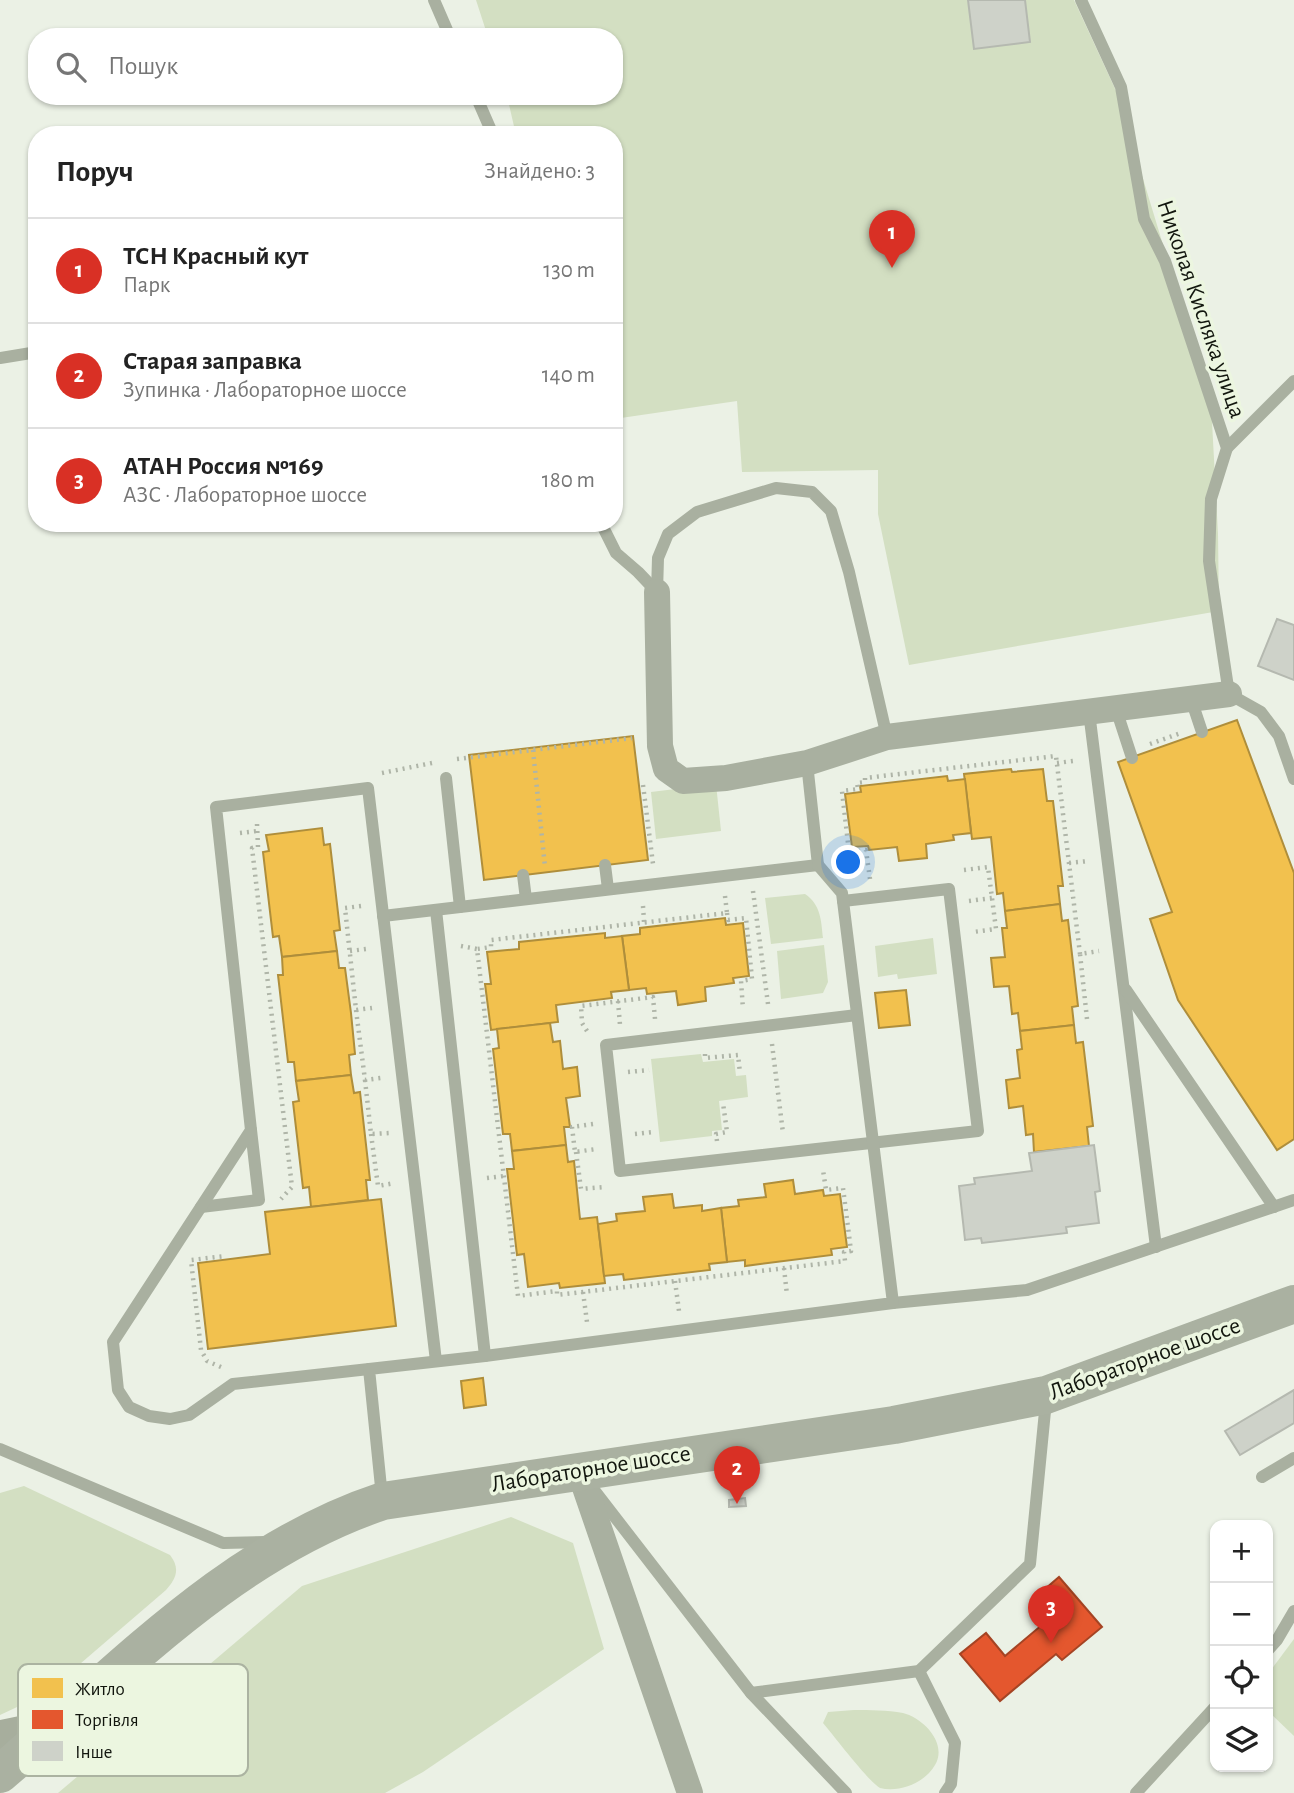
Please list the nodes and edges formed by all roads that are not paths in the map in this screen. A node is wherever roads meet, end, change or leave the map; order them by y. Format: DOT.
graph roads {
  1 [pos="434,0"];
  2 [pos="1081,0"];
  3 [pos="446,28"];
  4 [pos="480,105"];
  5 [pos="489,126"];
  6 [pos="28,353"];
  7 [pos="0,358"];
  8 [pos="1294,381"];
  9 [pos="1227,448"];
  10 [pos="606,532"];
  11 [pos="657,592"];
  12 [pos="1229,694"];
  13 [pos="1191,699"];
  14 [pos="1116,709"];
  15 [pos="1089,712"];
  16 [pos="1202,732"];
  17 [pos="887,737"];
  18 [pos="1132,758"];
  19 [pos="807,763"];
  20 [pos="446,778"];
  21 [pos="1294,779"];
  22 [pos="818,865"];
  23 [pos="606,867"];
  24 [pos="523,875"];
  25 [pos="608,889"];
  26 [pos="526,899"];
  27 [pos="843,901"];
  28 [pos="460,906"];
  29 [pos="436,909"];
  30 [pos="383,916"];
  31 [pos="1124,988"];
  32 [pos="857,1015"];
  33 [pos="251,1130"];
  34 [pos="873,1143"];
  35 [pos="1294,1200"];
  36 [pos="201,1207"];
  37 [pos="1274,1207"];
  38 [pos="1156,1247"];
  39 [pos="893,1303"];
  40 [pos="1294,1304"];
  41 [pos="485,1356"];
  42 [pos="436,1361"];
  43 [pos="369,1369"];
  44 [pos="1046,1395"];
  45 [pos="0,1449"];
  46 [pos="1294,1458"];
  47 [pos="579,1470"];
  48 [pos="1262,1477"];
  49 [pos="383,1501"];
  50 [pos="289,1542"];
  51 [pos="1294,1611"];
  52 [pos="1272,1646"];
  53 [pos="126,1664"];
  54 [pos="919,1671"];
  55 [pos="751,1693"];
  56 [pos="1213,1709"];
  57 [pos="18,1735"];
  58 [pos="0,1739"];
  59 [pos="18,1759"];
  60 [pos="0,1774"];
  61 [pos="690,1793"];
  62 [pos="846,1793"];
  63 [pos="945,1793"];
  64 [pos="1136,1793"];
  1 -- 3 [label="lane"];
  2 -- 9 [label="lane, Николая Кисляка улица"];
  4 -- 5 [label="lane"];
  6 -- 7 [label="lane"];
  8 -- 9 [label="lane"];
  9 -- 12 [label="lane, Николая Кисляка улица"];
  10 -- 11 [label="lane"];
  11 -- 17 [label="lane"];
  11 -- 19 [label="street"];
  12 -- 13 [label="street"];
  12 -- 21 [label="lane"];
  13 -- 14 [label="street"];
  13 -- 16 [label="lane"];
  14 -- 15 [label="street"];
  14 -- 18 [label="lane"];
  15 -- 17 [label="street"];
  15 -- 31 [label="lane"];
  17 -- 19 [label="street"];
  19 -- 22 [label="lane"];
  20 -- 28 [label="lane"];
  22 -- 25 [label="lane"];
  22 -- 27 [label="lane"];
  23 -- 25 [label="lane"];
  24 -- 26 [label="lane"];
  25 -- 26 [label="lane"];
  26 -- 28 [label="lane"];
  27 -- 32 [label="lane"];
  27 -- 34 [label="lane"];
  28 -- 29 [label="lane"];
  29 -- 30 [label="lane"];
  29 -- 41 [label="lane"];
  30 -- 33 [label="lane"];
  30 -- 42 [label="lane"];
  31 -- 37 [label="lane"];
  31 -- 38 [label="lane"];
  32 -- 34 [label="lane"];
  32 -- 34 [label="lane"];
  33 -- 36 [label="lane"];
  33 -- 36 [label="lane"];
  34 -- 39 [label="lane"];
  35 -- 37 [label="lane"];
  36 -- 43 [label="lane"];
  37 -- 38 [label="lane"];
  38 -- 39 [label="lane"];
  39 -- 41 [label="lane"];
  40 -- 44 [label="main road, Лабораторное шоссе"];
  41 -- 42 [label="lane"];
  42 -- 43 [label="lane"];
  43 -- 49 [label="lane"];
  44 -- 47 [label="main road, Лабораторное шоссе"];
  44 -- 54 [label="lane"];
  45 -- 50 [label="lane"];
  46 -- 48 [label="lane"];
  47 -- 49 [label="main road, Лабораторное шоссе"];
  47 -- 55 [label="lane"];
  47 -- 61 [label="street"];
  49 -- 50 [label="main road, Лабораторное шоссе"];
  50 -- 53 [label="main road, Лабораторное шоссе"];
  51 -- 52 [label="lane"];
  54 -- 55 [label="lane"];
  54 -- 63 [label="lane"];
  55 -- 62 [label="lane"];
  56 -- 64 [label="lane"];
  57 -- 58 [label="main road"];
  59 -- 60 [label="main road, Лабораторное шоссе"];
}
